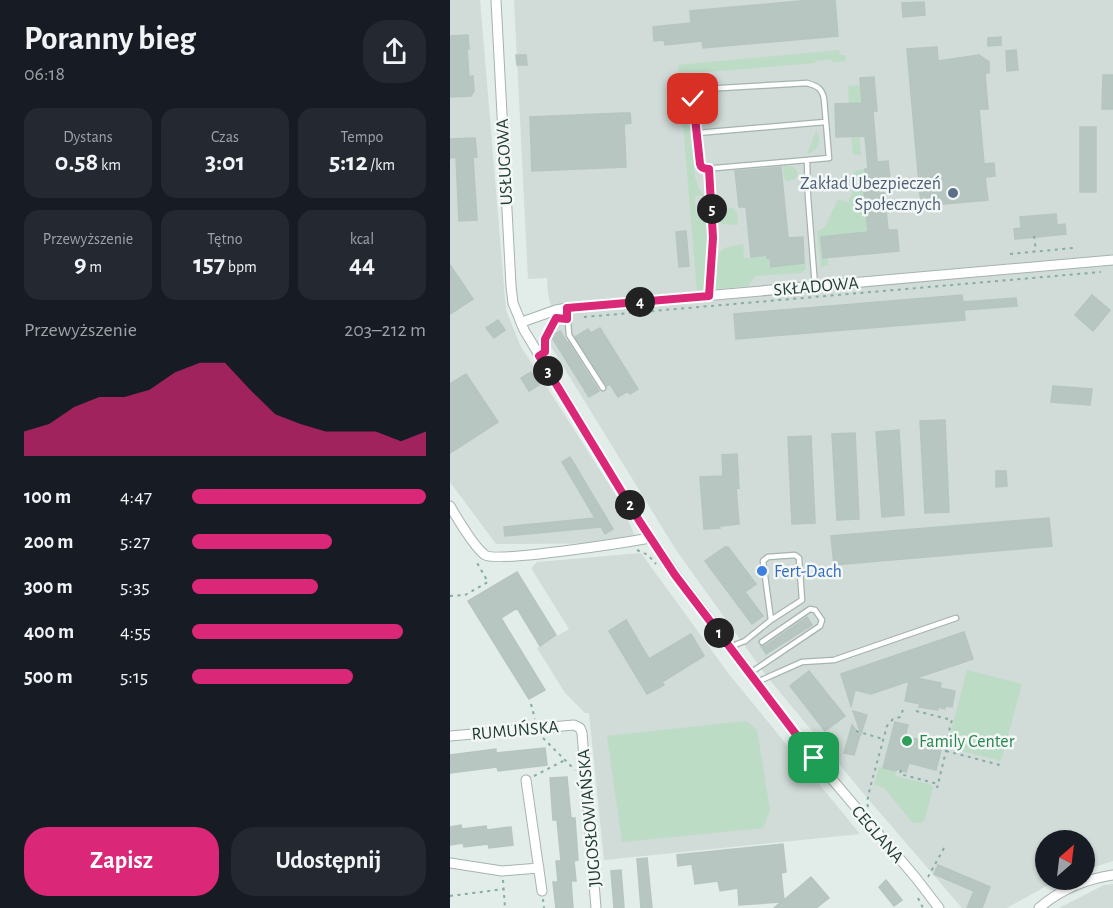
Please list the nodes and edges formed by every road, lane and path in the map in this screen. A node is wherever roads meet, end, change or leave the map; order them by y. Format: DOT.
graph roads {
  1 [pos="496,0"];
  2 [pos="825,122"];
  3 [pos="697,133"];
  4 [pos="807,160"];
  5 [pos="709,169"];
  6 [pos="1034,236"];
  7 [pos="1073,248"];
  8 [pos="1036,252"];
  9 [pos="1010,254"];
  10 [pos="1113,260"];
  11 [pos="1105,271"];
  12 [pos="815,286"];
  13 [pos="709,296"];
  14 [pos="567,314"];
  15 [pos="522,322"];
  16 [pos="539,356"];
  17 [pos="603,388"];
  18 [pos="450,506"];
  19 [pos="650,538"];
  20 [pos="477,563"];
  21 [pos="450,596"];
  22 [pos="956,618"];
  23 [pos="771,620"];
  24 [pos="762,642"];
  25 [pos="731,648"];
  26 [pos="750,673"];
  27 [pos="757,682"];
  28 [pos="531,704"];
  29 [pos="903,710"];
  30 [pos="916,711"];
  31 [pos="537,728"];
  32 [pos="580,728"];
  33 [pos="856,731"];
  34 [pos="450,736"];
  35 [pos="884,738"];
  36 [pos="946,751"];
  37 [pos="566,760"];
  38 [pos="1000,765"];
  39 [pos="901,770"];
  40 [pos="580,776"];
  41 [pos="526,780"];
  42 [pos="870,812"];
  43 [pos="944,848"];
  44 [pos="450,863"];
  45 [pos="539,868"];
  46 [pos="502,871"];
  47 [pos="922,873"];
  48 [pos="1113,874"];
  49 [pos="504,889"];
  50 [pos="542,891"];
  51 [pos="450,896"];
  52 [pos="935,906"];
  53 [pos="505,908"];
  54 [pos="596,908"];
  55 [pos="1039,908"];
  1 -- 15 [label="street, USŁUGOWA"];
  2 -- 3 [label="lane"];
  2 -- 3 [label="lane"];
  2 -- 4 [label="lane"];
  3 -- 5 [label="lane"];
  4 -- 5 [label="lane"];
  4 -- 12 [label="lane"];
  5 -- 13 [label="lane"];
  6 -- 8 [label="path"];
  7 -- 8 [label="path"];
  8 -- 9 [label="path"];
  10 -- 12 [label="street, SKŁADOWA"];
  11 -- 14 [label="path"];
  12 -- 13 [label="street, SKŁADOWA"];
  13 -- 14 [label="street, SKŁADOWA"];
  14 -- 15 [label="street, SKŁADOWA"];
  14 -- 16 [label="path"];
  14 -- 17 [label="lane"];
  15 -- 16 [label="street, CEGLANA"];
  16 -- 19 [label="street, CEGLANA"];
  18 -- 19 [label="street"];
  19 -- 25 [label="street, CEGLANA"];
  20 -- 21 [label="path"];
  22 -- 27 [label="lane"];
  23 -- 23 [label="lane"];
  23 -- 25 [label="lane"];
  24 -- 26 [label="lane"];
  25 -- 26 [label="street, CEGLANA"];
  26 -- 27 [label="street, CEGLANA"];
  27 -- 52 [label="street, CEGLANA"];
  28 -- 31 [label="path"];
  29 -- 35 [label="path"];
  30 -- 36 [label="path"];
  31 -- 32 [label="street, RUMUŃSKA"];
  31 -- 34 [label="street, RUMUŃSKA"];
  31 -- 37 [label="path"];
  32 -- 54 [label="street, JUGOSŁOWIAŃSKA"];
  33 -- 35 [label="path"];
  35 -- 42 [label="path"];
  36 -- 38 [label="path"];
  36 -- 39 [label="path"];
  37 -- 40 [label="path"];
  37 -- 41 [label="path"];
  41 -- 45 [label="street"];
  43 -- 47 [label="path"];
  44 -- 46 [label="street"];
  45 -- 46 [label="street"];
  45 -- 50 [label="street"];
  46 -- 49 [label="path"];
  48 -- 55 [label="street"];
  49 -- 51 [label="path"];
  49 -- 53 [label="path"];
}
